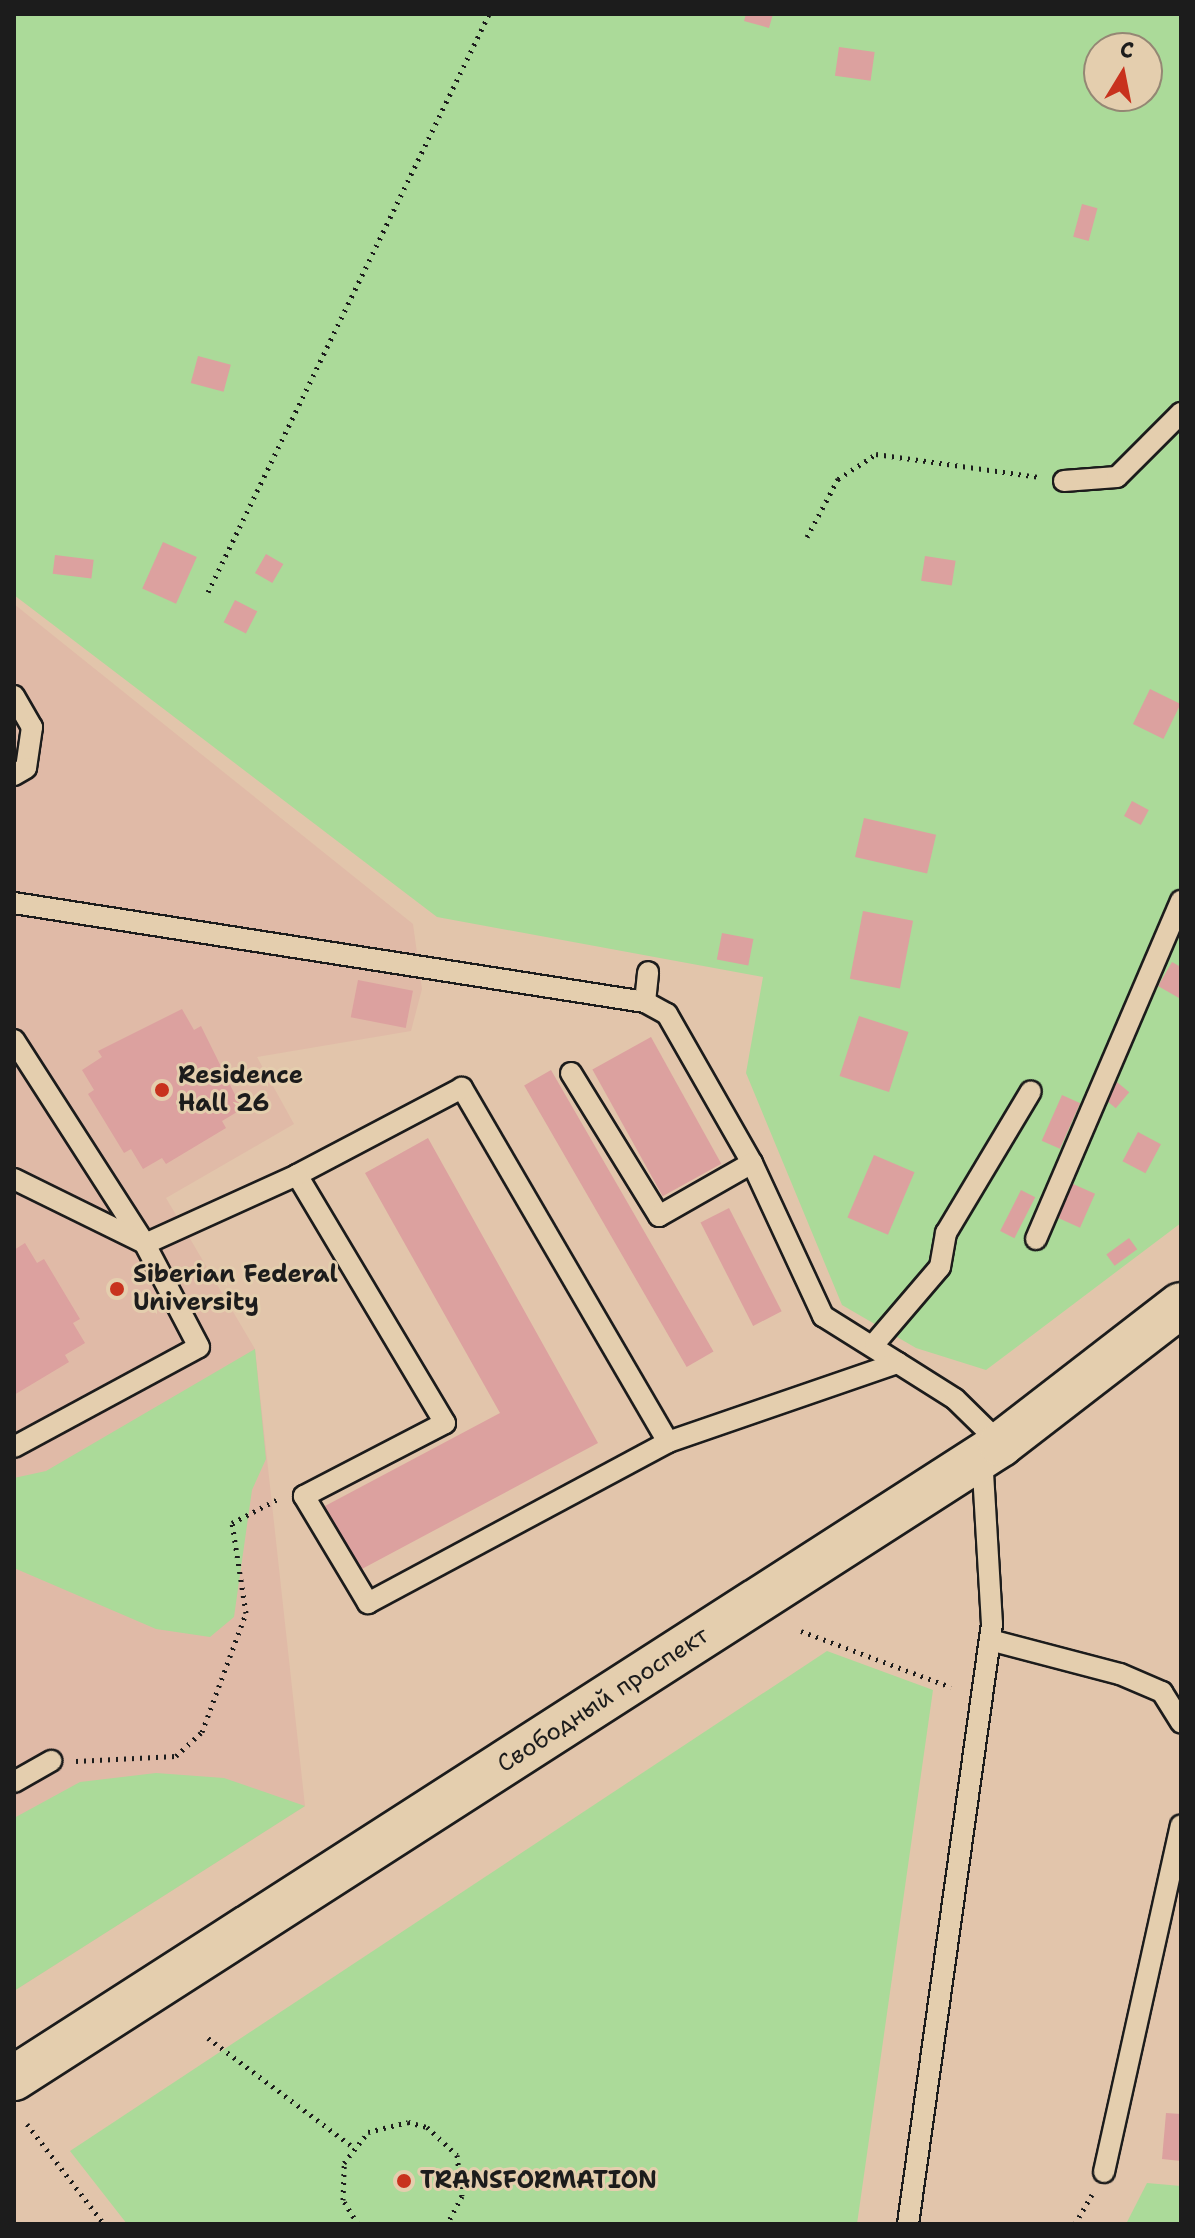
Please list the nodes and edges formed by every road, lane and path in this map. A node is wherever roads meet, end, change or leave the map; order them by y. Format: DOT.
graph roads {
  1 [pos="489,14"];
  2 [pos="1181,413"];
  3 [pos="1064,481"];
  4 [pos="807,537"];
  5 [pos="208,592"];
  6 [pos="14,696"];
  7 [pos="14,775"];
  8 [pos="1181,901"];
  9 [pos="14,903"];
  10 [pos="648,972"];
  11 [pos="645,1002"];
  12 [pos="14,1040"];
  13 [pos="571,1073"];
  14 [pos="1031,1091"];
  15 [pos="752,1163"];
  16 [pos="297,1175"];
  17 [pos="14,1179"];
  18 [pos="1036,1239"];
  19 [pos="145,1244"];
  20 [pos="1181,1305"];
  21 [pos="875,1343"];
  22 [pos="898,1363"];
  23 [pos="668,1442"];
  24 [pos="14,1447"];
  25 [pos="992,1450"];
  26 [pos="304,1496"];
  27 [pos="801,1631"];
  28 [pos="990,1640"];
  29 [pos="951,1687"];
  30 [pos="1181,1723"];
  31 [pos="51,1761"];
  32 [pos="14,1782"];
  33 [pos="1181,1825"];
  34 [pos="208,2038"];
  35 [pos="14,2078"];
  36 [pos="27,2124"];
  37 [pos="353,2147"];
  38 [pos="1104,2172"];
  39 [pos="104,2224"];
  40 [pos="358,2224"];
  41 [pos="447,2224"];
  42 [pos="908,2224"];
  1 -- 5 [label="path"];
  2 -- 3 [label="lane"];
  3 -- 4 [label="path"];
  6 -- 7 [label="lane"];
  8 -- 18 [label="lane"];
  9 -- 11 [label="lane"];
  10 -- 11 [label="lane"];
  11 -- 15 [label="lane"];
  12 -- 19 [label="lane"];
  13 -- 15 [label="lane"];
  14 -- 21 [label="lane"];
  15 -- 21 [label="lane"];
  16 -- 19 [label="lane"];
  16 -- 23 [label="lane"];
  16 -- 26 [label="lane"];
  17 -- 19 [label="lane"];
  19 -- 24 [label="lane"];
  20 -- 25 [label="main road, Свободный проспект"];
  21 -- 22 [label="lane"];
  22 -- 23 [label="lane"];
  22 -- 25 [label="lane"];
  23 -- 26 [label="lane"];
  25 -- 28 [label="lane"];
  25 -- 35 [label="main road, Свободный проспект"];
  26 -- 31 [label="path"];
  27 -- 29 [label="path"];
  28 -- 30 [label="lane"];
  28 -- 42 [label="lane"];
  31 -- 32 [label="lane"];
  33 -- 38 [label="lane"];
  34 -- 37 [label="path"];
  36 -- 39 [label="path"];
  37 -- 40 [label="path"];
  37 -- 41 [label="path"];
}
